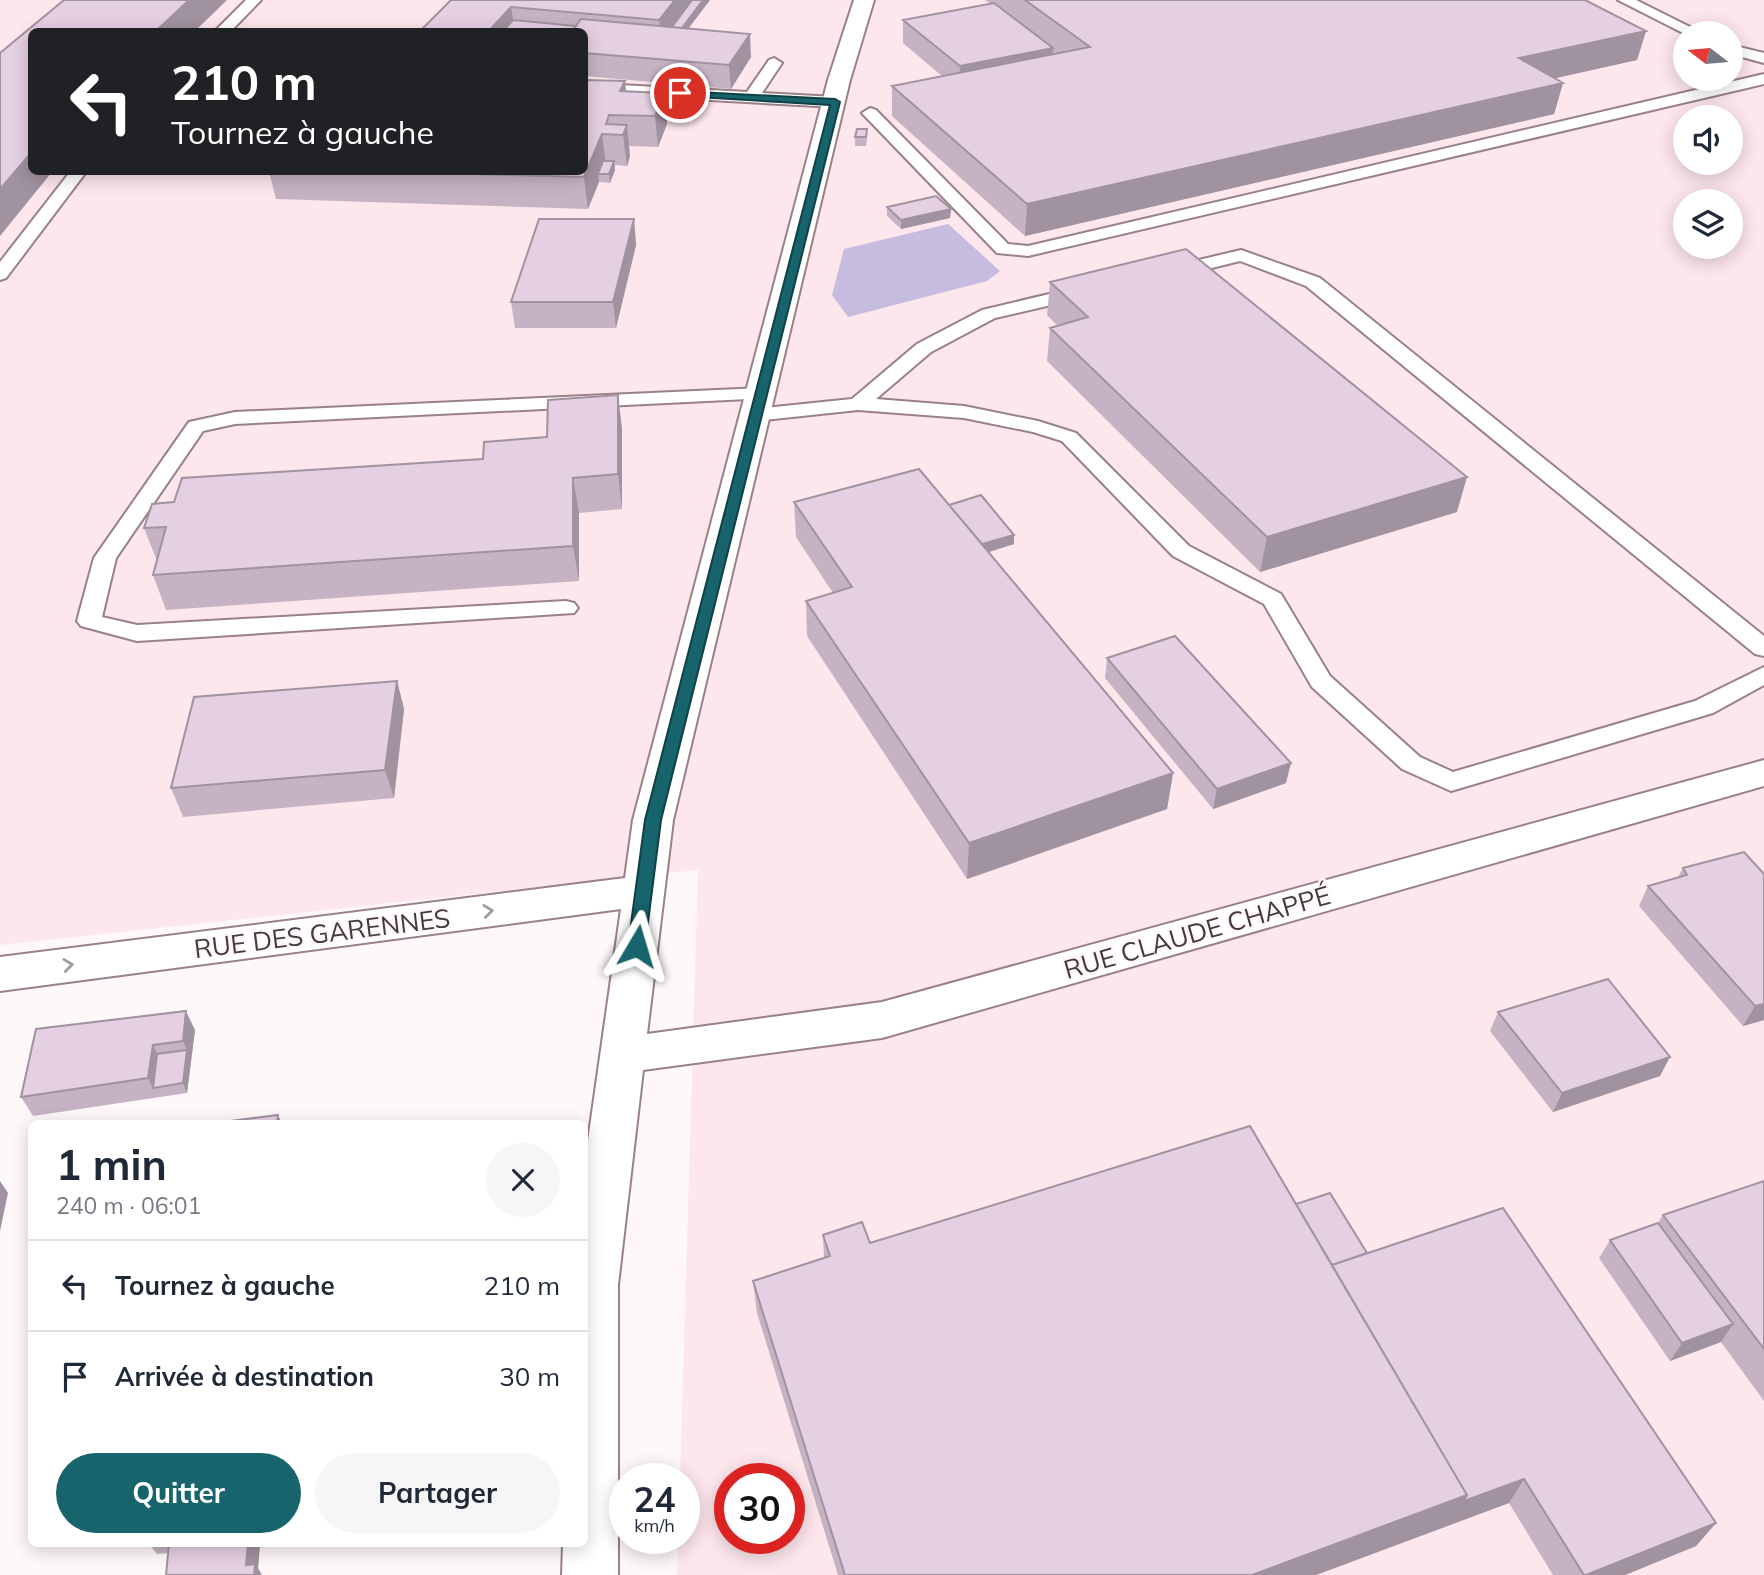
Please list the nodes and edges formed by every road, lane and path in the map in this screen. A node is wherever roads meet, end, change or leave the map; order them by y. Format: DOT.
graph roads {
  1 [pos="254,0"];
  2 [pos="864,0"];
  3 [pos="1625,0"];
  4 [pos="1673,23"];
  5 [pos="225,28"];
  6 [pos="1743,52"];
  7 [pos="1764,58"];
  8 [pos="774,63"];
  9 [pos="1764,79"];
  10 [pos="588,88"];
  11 [pos="752,97"];
  12 [pos="853,108"];
  13 [pos="76,175"];
  14 [pos="0,274"];
  15 [pos="1149,277"];
  16 [pos="1109,286"];
  17 [pos="858,404"];
  18 [pos="758,405"];
  19 [pos="566,608"];
  20 [pos="1764,649"];
  21 [pos="1764,675"];
  22 [pos="1764,773"];
  23 [pos="644,891"];
  24 [pos="0,974"];
  25 [pos="623,1055"];
  26 [pos="590,1575"];
  1 -- 5 [label="lane"];
  2 -- 12 [label="street"];
  3 -- 4 [label="lane"];
  6 -- 7 [label="lane"];
  8 -- 11 [label="lane"];
  9 -- 12 [label="lane"];
  10 -- 11 [label="lane"];
  11 -- 12 [label="lane"];
  12 -- 18 [label="street"];
  13 -- 14 [label="lane"];
  15 -- 20 [label="lane"];
  16 -- 17 [label="lane"];
  17 -- 18 [label="lane"];
  17 -- 21 [label="lane"];
  18 -- 19 [label="lane"];
  18 -- 23 [label="street"];
  22 -- 25 [label="street, RUE CLAUDE CHAPPÉ"];
  24 -- 23 [label="street, RUE DES GARENNES, one-way"];
  23 -- 25 [label="street"];
  25 -- 26 [label="street"];
}
